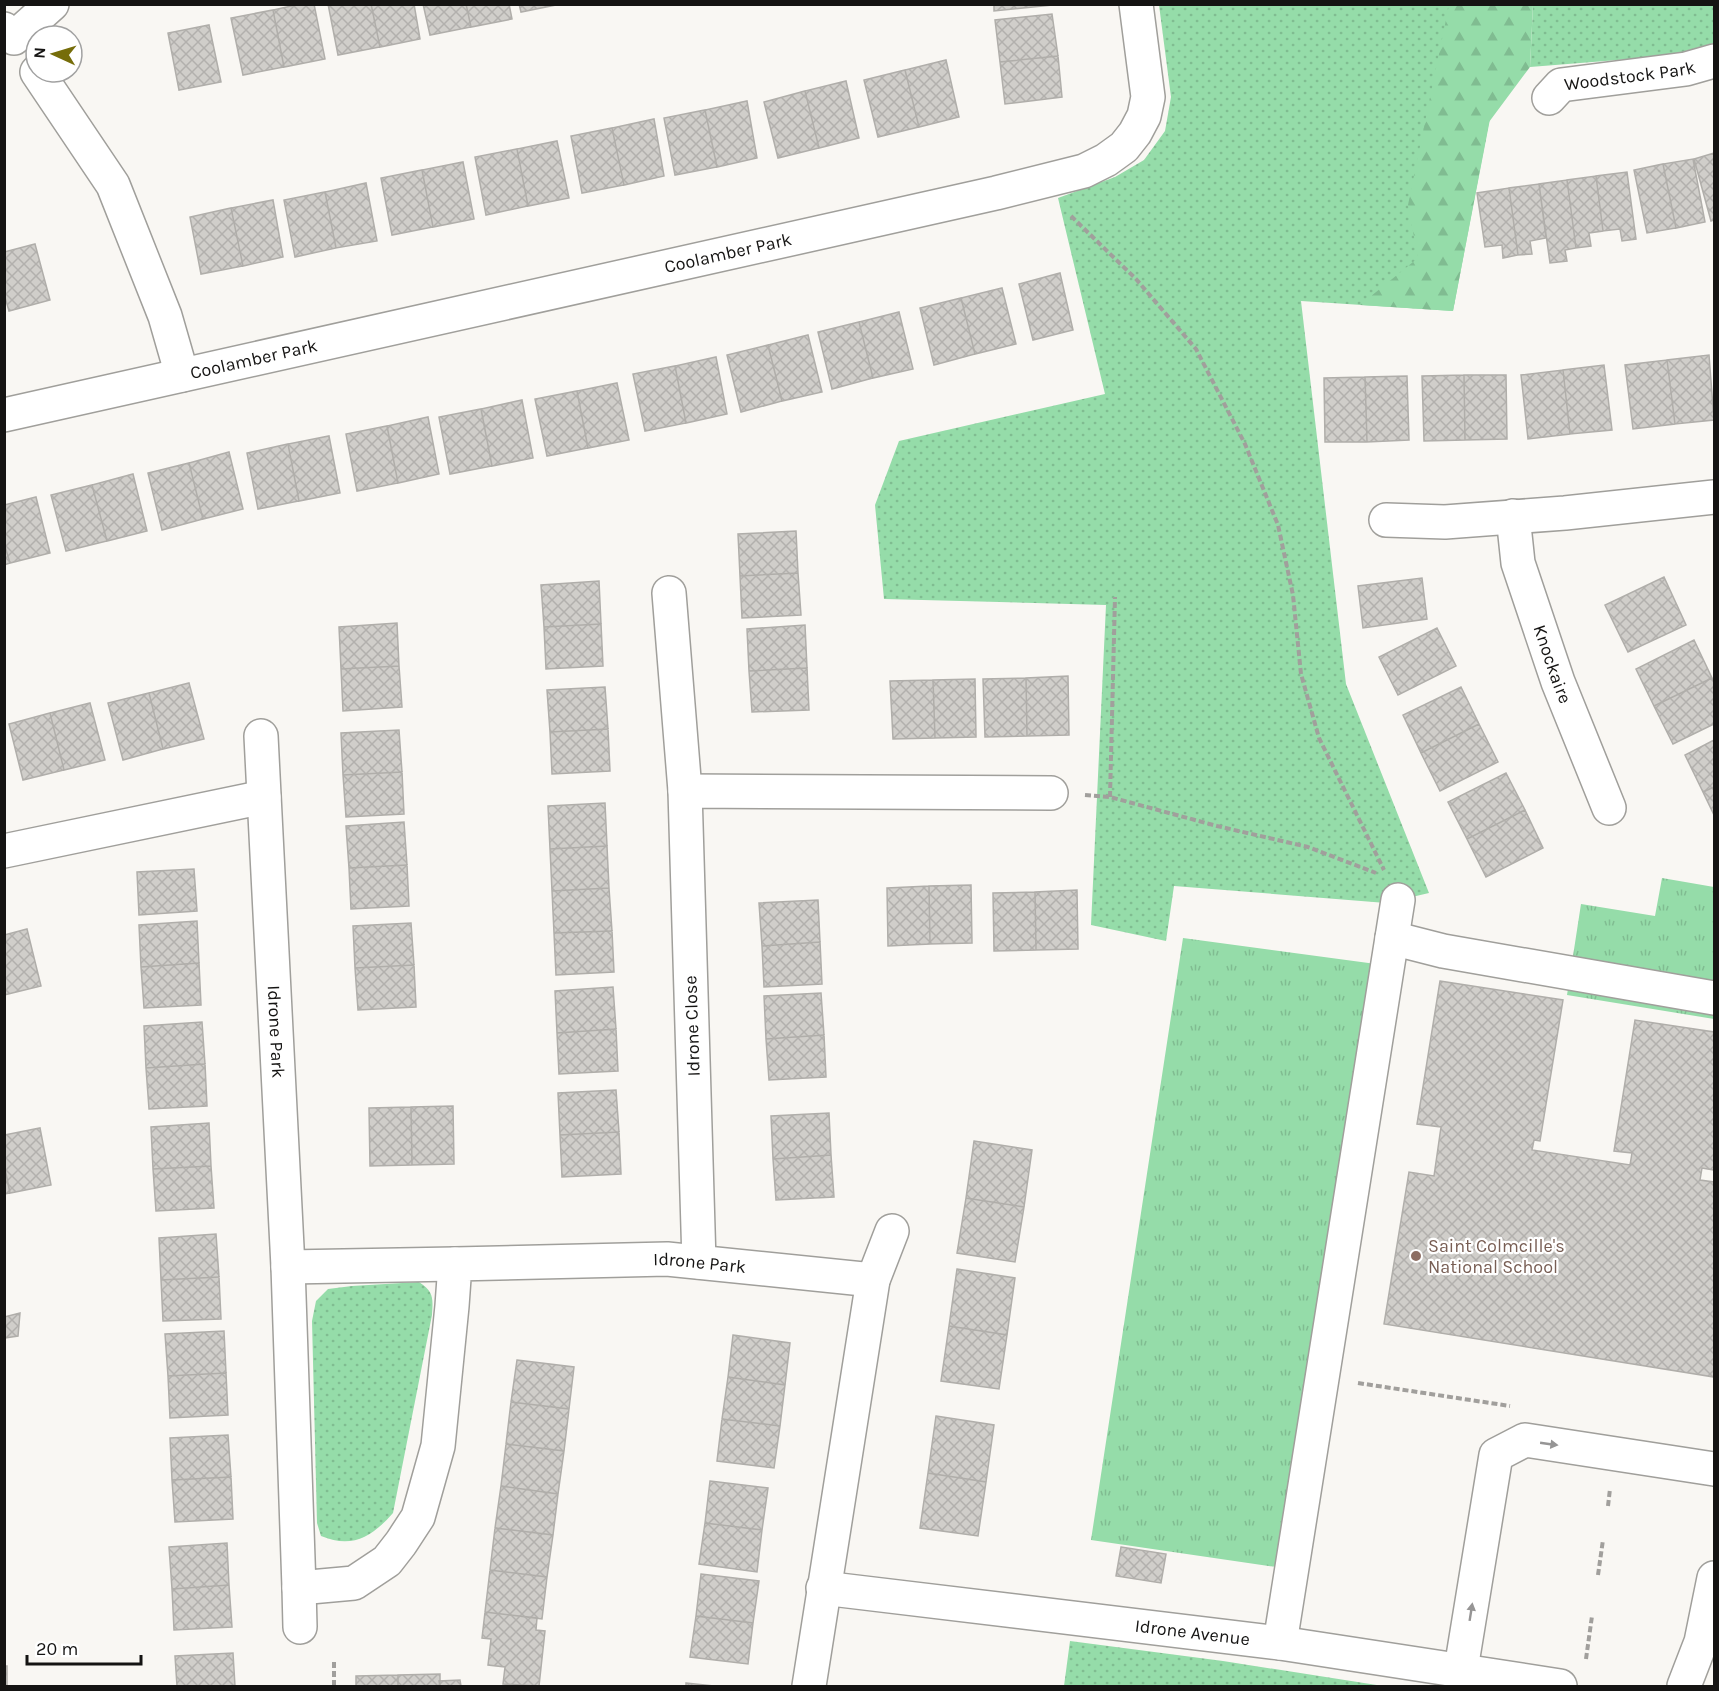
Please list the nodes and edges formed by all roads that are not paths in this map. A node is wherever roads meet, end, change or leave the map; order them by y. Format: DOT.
graph roads {
  1 [pos="52,4"];
  2 [pos="1136,4"];
  3 [pos="9,33"];
  4 [pos="24,54"];
  5 [pos="1714,61"];
  6 [pos="45,84"];
  7 [pos="1549,98"];
  8 [pos="182,375"];
  9 [pos="4,415"];
  10 [pos="1714,497"];
  11 [pos="1514,516"];
  12 [pos="1386,520"];
  13 [pos="669,593"];
  14 [pos="261,736"];
  15 [pos="685,790"];
  16 [pos="1066,794"];
  17 [pos="264,797"];
  18 [pos="1609,808"];
  19 [pos="4,851"];
  20 [pos="1393,889"];
  21 [pos="1392,939"];
  22 [pos="1714,998"];
  23 [pos="892,1231"];
  24 [pos="699,1262"];
  25 [pos="454,1263"];
  26 [pos="288,1267"];
  27 [pos="873,1280"];
  28 [pos="1714,1469"];
  29 [pos="1714,1578"];
  30 [pos="299,1587"];
  31 [pos="823,1588"];
  32 [pos="300,1627"];
  33 [pos="1280,1643"];
  34 [pos="1708,1643"];
  35 [pos="1461,1670"];
  36 [pos="809,1686"];
  37 [pos="1560,1686"];
  38 [pos="1683,1686"];
  1 -- 3 [label="street, Coolamber Park"];
  2 -- 8 [label="street, Coolamber Park"];
  3 -- 4 [label="street, Coolamber Park"];
  5 -- 7 [label="street, Woodstock Park"];
  6 -- 8 [label="street, Coolamber Park"];
  8 -- 9 [label="street, Coolamber Park"];
  10 -- 11 [label="street"];
  11 -- 12 [label="street"];
  11 -- 18 [label="street, Knockaire"];
  13 -- 15 [label="street, Idrone Close"];
  14 -- 17 [label="street, Idrone Park"];
  15 -- 16 [label="street"];
  15 -- 24 [label="street, Idrone Close"];
  17 -- 19 [label="street"];
  17 -- 26 [label="street, Idrone Park"];
  20 -- 21 [label="street"];
  21 -- 22 [label="street"];
  21 -- 33 [label="street"];
  23 -- 27 [label="street"];
  24 -- 25 [label="street, Idrone Park"];
  24 -- 27 [label="street, Idrone Park"];
  25 -- 26 [label="street, Idrone Park"];
  25 -- 30 [label="street"];
  26 -- 30 [label="street, Idrone Park"];
  27 -- 31 [label="street"];
  35 -- 28 [label="street, one-way"];
  29 -- 34 [label="street"];
  30 -- 32 [label="street, Idrone Park"];
  31 -- 33 [label="street, Idrone Avenue"];
  31 -- 36 [label="street"];
  33 -- 35 [label="street, Idrone Avenue"];
  34 -- 38 [label="street"];
  35 -- 37 [label="street, Idrone Avenue"];
}
